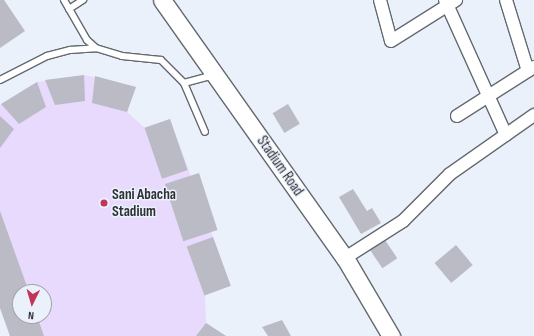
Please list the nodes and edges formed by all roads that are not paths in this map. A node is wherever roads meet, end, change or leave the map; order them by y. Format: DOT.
graph roads {
  1 [pos="64,0"];
  2 [pos="83,0"];
  3 [pos="162,0"];
  4 [pos="380,0"];
  5 [pos="506,0"];
  6 [pos="449,2"];
  7 [pos="69,9"];
  8 [pos="96,48"];
  9 [pos="531,69"];
  10 [pos="215,74"];
  11 [pos="0,80"];
  12 [pos="184,83"];
  13 [pos="488,96"];
  14 [pos="534,115"];
  15 [pos="457,116"];
  16 [pos="205,132"];
  17 [pos="506,135"];
  18 [pos="345,258"];
  19 [pos="391,336"];
  1 -- 7 [label="lane"];
  2 -- 7 [label="lane"];
  3 -- 10 [label="street, Stadium Road"];
  4 -- 6 [label="street"];
  5 -- 9 [label="street"];
  6 -- 13 [label="street"];
  7 -- 8 [label="lane"];
  8 -- 11 [label="lane"];
  8 -- 12 [label="lane"];
  9 -- 13 [label="street"];
  10 -- 12 [label="lane"];
  10 -- 18 [label="street, Stadium Road"];
  12 -- 16 [label="lane"];
  13 -- 15 [label="street"];
  13 -- 17 [label="street"];
  14 -- 17 [label="street"];
  17 -- 18 [label="street"];
  18 -- 19 [label="street, Stadium Road"];
}
